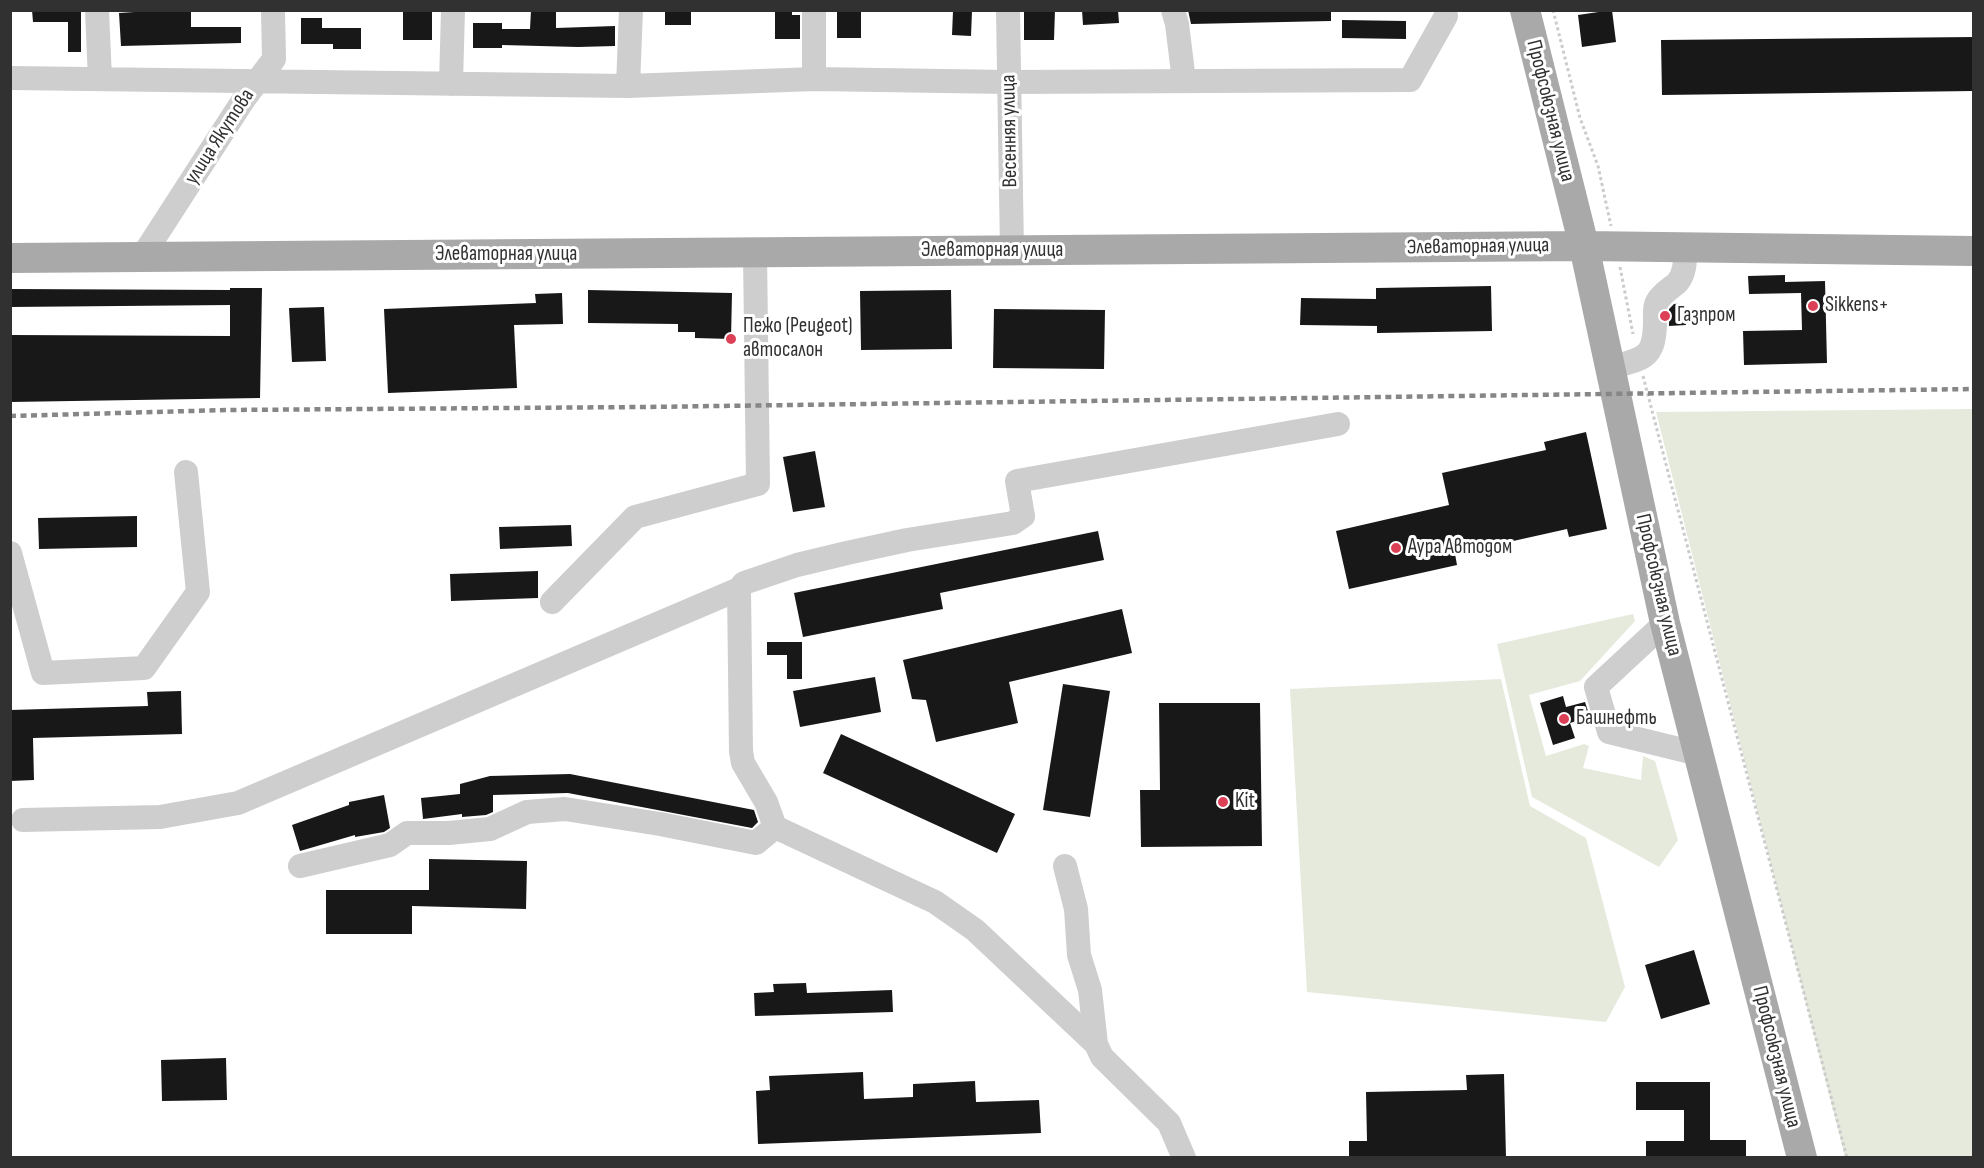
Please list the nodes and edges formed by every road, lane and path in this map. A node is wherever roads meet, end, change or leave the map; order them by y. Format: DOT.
graph roads {
  1 [pos="98,10"];
  2 [pos="273,10"];
  3 [pos="453,10"];
  4 [pos="631,10"];
  5 [pos="814,10"];
  6 [pos="1008,10"];
  7 [pos="1173,10"];
  8 [pos="1525,10"];
  9 [pos="1553,10"];
  10 [pos="1446,16"];
  11 [pos="10,78"];
  12 [pos="814,79"];
  13 [pos="100,80"];
  14 [pos="258,80"];
  15 [pos="1184,81"];
  16 [pos="1009,82"];
  17 [pos="452,84"];
  18 [pos="628,86"];
  19 [pos="1584,246"];
  20 [pos="1615,246"];
  21 [pos="1685,247"];
  22 [pos="1012,251"];
  23 [pos="1974,251"];
  24 [pos="755,253"];
  25 [pos="10,258"];
  26 [pos="142,258"];
  27 [pos="1639,359"];
  28 [pos="1610,368"];
  29 [pos="1338,424"];
  30 [pos="186,472"];
  31 [pos="10,553"];
  32 [pos="738,589"];
  33 [pos="552,602"];
  34 [pos="1665,623"];
  35 [pos="1699,754"];
  36 [pos="23,820"];
  37 [pos="775,827"];
  38 [pos="300,866"];
  39 [pos="1065,866"];
  40 [pos="1096,1044"];
  41 [pos="1184,1158"];
  42 [pos="1802,1158"];
  43 [pos="1847,1158"];
  1 -- 13 [label="street"];
  2 -- 14 [label="street, улица Якутова"];
  3 -- 17 [label="street"];
  4 -- 18 [label="street"];
  5 -- 12 [label="street"];
  6 -- 16 [label="street, Весенняя улица"];
  7 -- 15 [label="street"];
  8 -- 19 [label="main road, Профсоюзная улица"];
  9 -- 20 [label="path"];
  10 -- 15 [label="street"];
  11 -- 13 [label="street"];
  12 -- 16 [label="street"];
  12 -- 18 [label="street"];
  13 -- 14 [label="street"];
  14 -- 17 [label="street"];
  14 -- 26 [label="street, улица Якутова"];
  15 -- 16 [label="street"];
  16 -- 22 [label="street, Весенняя улица"];
  17 -- 18 [label="street"];
  19 -- 20 [label="main road, Элеваторная улица"];
  19 -- 22 [label="main road, Элеваторная улица"];
  19 -- 28 [label="main road, Профсоюзная улица"];
  20 -- 21 [label="main road, Элеваторная улица"];
  20 -- 27 [label="path"];
  21 -- 23 [label="main road, Элеваторная улица"];
  21 -- 27 [label="street"];
  22 -- 24 [label="main road, Элеваторная улица"];
  24 -- 26 [label="main road, Элеваторная улица"];
  24 -- 33 [label="street"];
  25 -- 26 [label="main road, Элеваторная улица"];
  27 -- 28 [label="street"];
  27 -- 43 [label="path"];
  28 -- 34 [label="main road, Профсоюзная улица"];
  29 -- 32 [label="street"];
  30 -- 31 [label="street"];
  32 -- 36 [label="street"];
  32 -- 37 [label="street"];
  34 -- 35 [label="main road, Профсоюзная улица"];
  34 -- 35 [label="street"];
  35 -- 42 [label="main road, Профсоюзная улица"];
  37 -- 38 [label="street"];
  37 -- 40 [label="street"];
  39 -- 40 [label="street"];
  40 -- 41 [label="street"];
}
